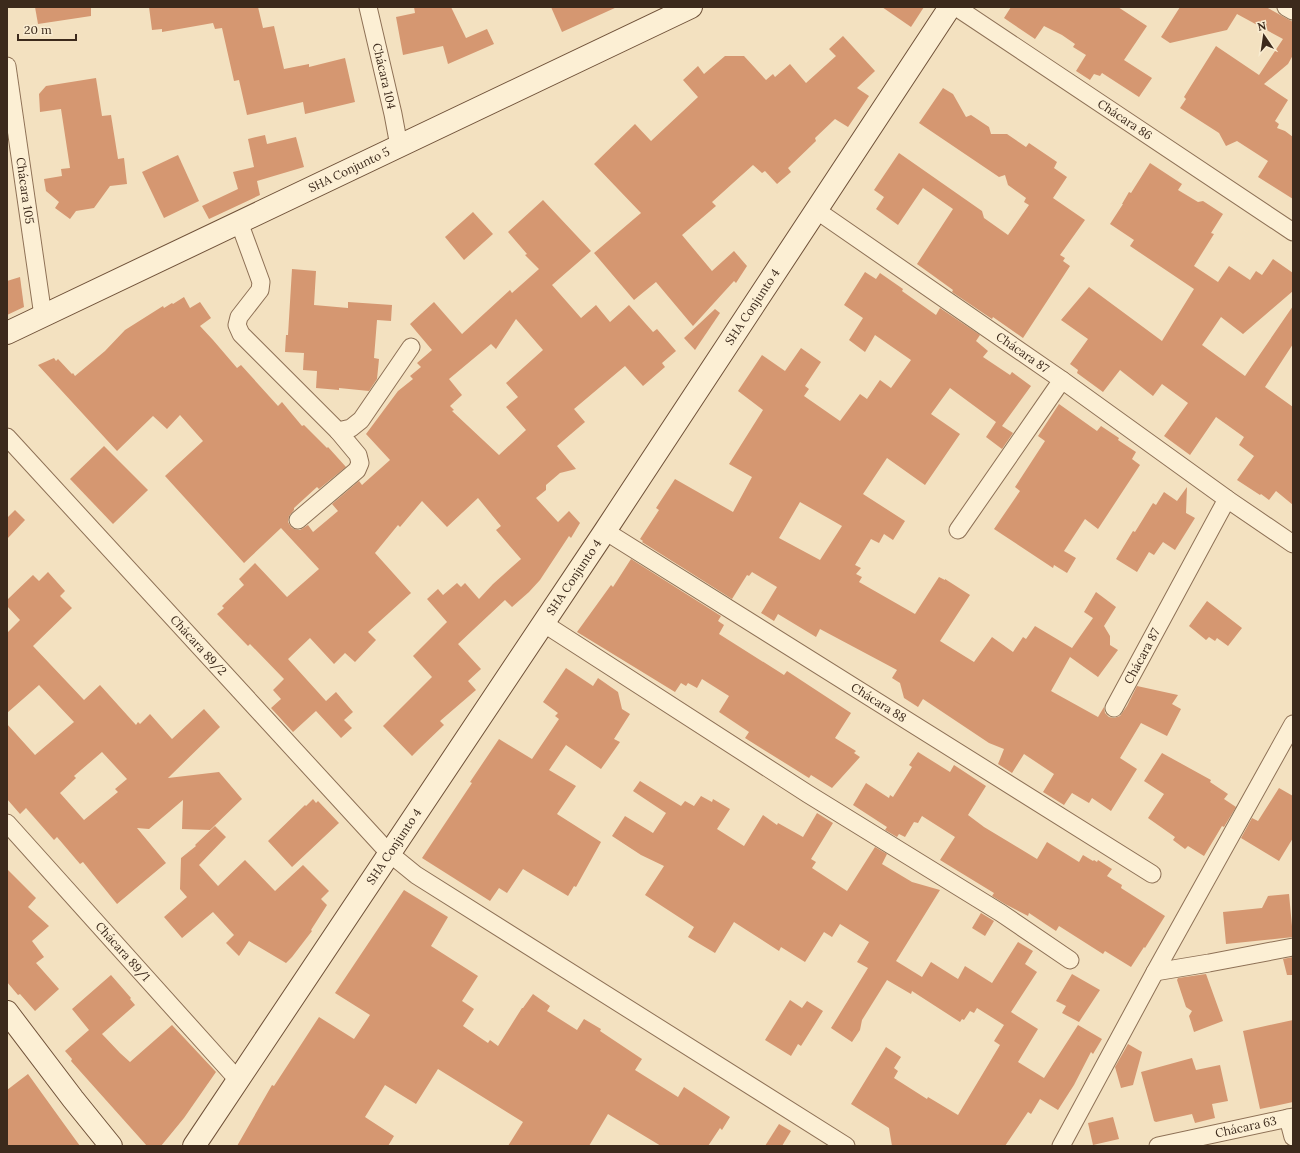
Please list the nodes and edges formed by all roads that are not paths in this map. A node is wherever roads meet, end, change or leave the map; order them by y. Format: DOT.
graph roads {
  1 [pos="368,7"];
  2 [pos="691,7"];
  3 [pos="950,7"];
  4 [pos="956,7"];
  5 [pos="1286,7"];
  6 [pos="1293,11"];
  7 [pos="7,66"];
  8 [pos="399,146"];
  9 [pos="816,210"];
  10 [pos="239,222"];
  11 [pos="1293,232"];
  12 [pos="43,316"];
  13 [pos="7,333"];
  14 [pos="411,347"];
  15 [pos="1062,380"];
  16 [pos="338,431"];
  17 [pos="7,437"];
  18 [pos="1227,499"];
  19 [pos="298,520"];
  20 [pos="605,530"];
  21 [pos="958,530"];
  22 [pos="1293,544"];
  23 [pos="542,623"];
  24 [pos="1114,708"];
  25 [pos="1293,724"];
  26 [pos="7,823"];
  27 [pos="389,853"];
  28 [pos="1152,874"];
  29 [pos="1293,948"];
  30 [pos="1070,960"];
  31 [pos="1155,972"];
  32 [pos="7,1012"];
  33 [pos="238,1080"];
  34 [pos="1290,1117"];
  35 [pos="1293,1136"];
  36 [pos="112,1146"];
  37 [pos="194,1146"];
  38 [pos="846,1146"];
  39 [pos="1060,1146"];
  40 [pos="1158,1146"];
  1 -- 8 [label="street, Chácara 104"];
  2 -- 8 [label="street, SHA Conjunto 5"];
  3 -- 9 [label="street, SHA Conjunto 4"];
  4 -- 11 [label="street, Chácara 86"];
  5 -- 6 [label="street"];
  7 -- 12 [label="street, Chácara 105"];
  8 -- 10 [label="street, SHA Conjunto 5"];
  9 -- 15 [label="street, Chácara 87"];
  9 -- 20 [label="street, SHA Conjunto 4"];
  10 -- 12 [label="street, SHA Conjunto 5"];
  10 -- 16 [label="street"];
  12 -- 13 [label="street, SHA Conjunto 5"];
  14 -- 16 [label="street"];
  15 -- 18 [label="street, Chácara 87"];
  15 -- 21 [label="street"];
  16 -- 19 [label="street"];
  17 -- 27 [label="street, Chácara 89/2"];
  18 -- 22 [label="street, Chácara 87"];
  18 -- 24 [label="street, Chácara 87"];
  20 -- 23 [label="street, SHA Conjunto 4"];
  20 -- 28 [label="street, Chácara 88"];
  23 -- 27 [label="street, SHA Conjunto 4"];
  23 -- 30 [label="street"];
  25 -- 31 [label="street"];
  26 -- 33 [label="street, Chácara 89/1"];
  27 -- 33 [label="street, SHA Conjunto 4"];
  27 -- 38 [label="street, Chácara 89/2"];
  29 -- 31 [label="street"];
  31 -- 39 [label="street"];
  32 -- 36 [label="street"];
  33 -- 37 [label="street, SHA Conjunto 4"];
  34 -- 35 [label="street"];
  34 -- 40 [label="street, Chácara 63"];
}
